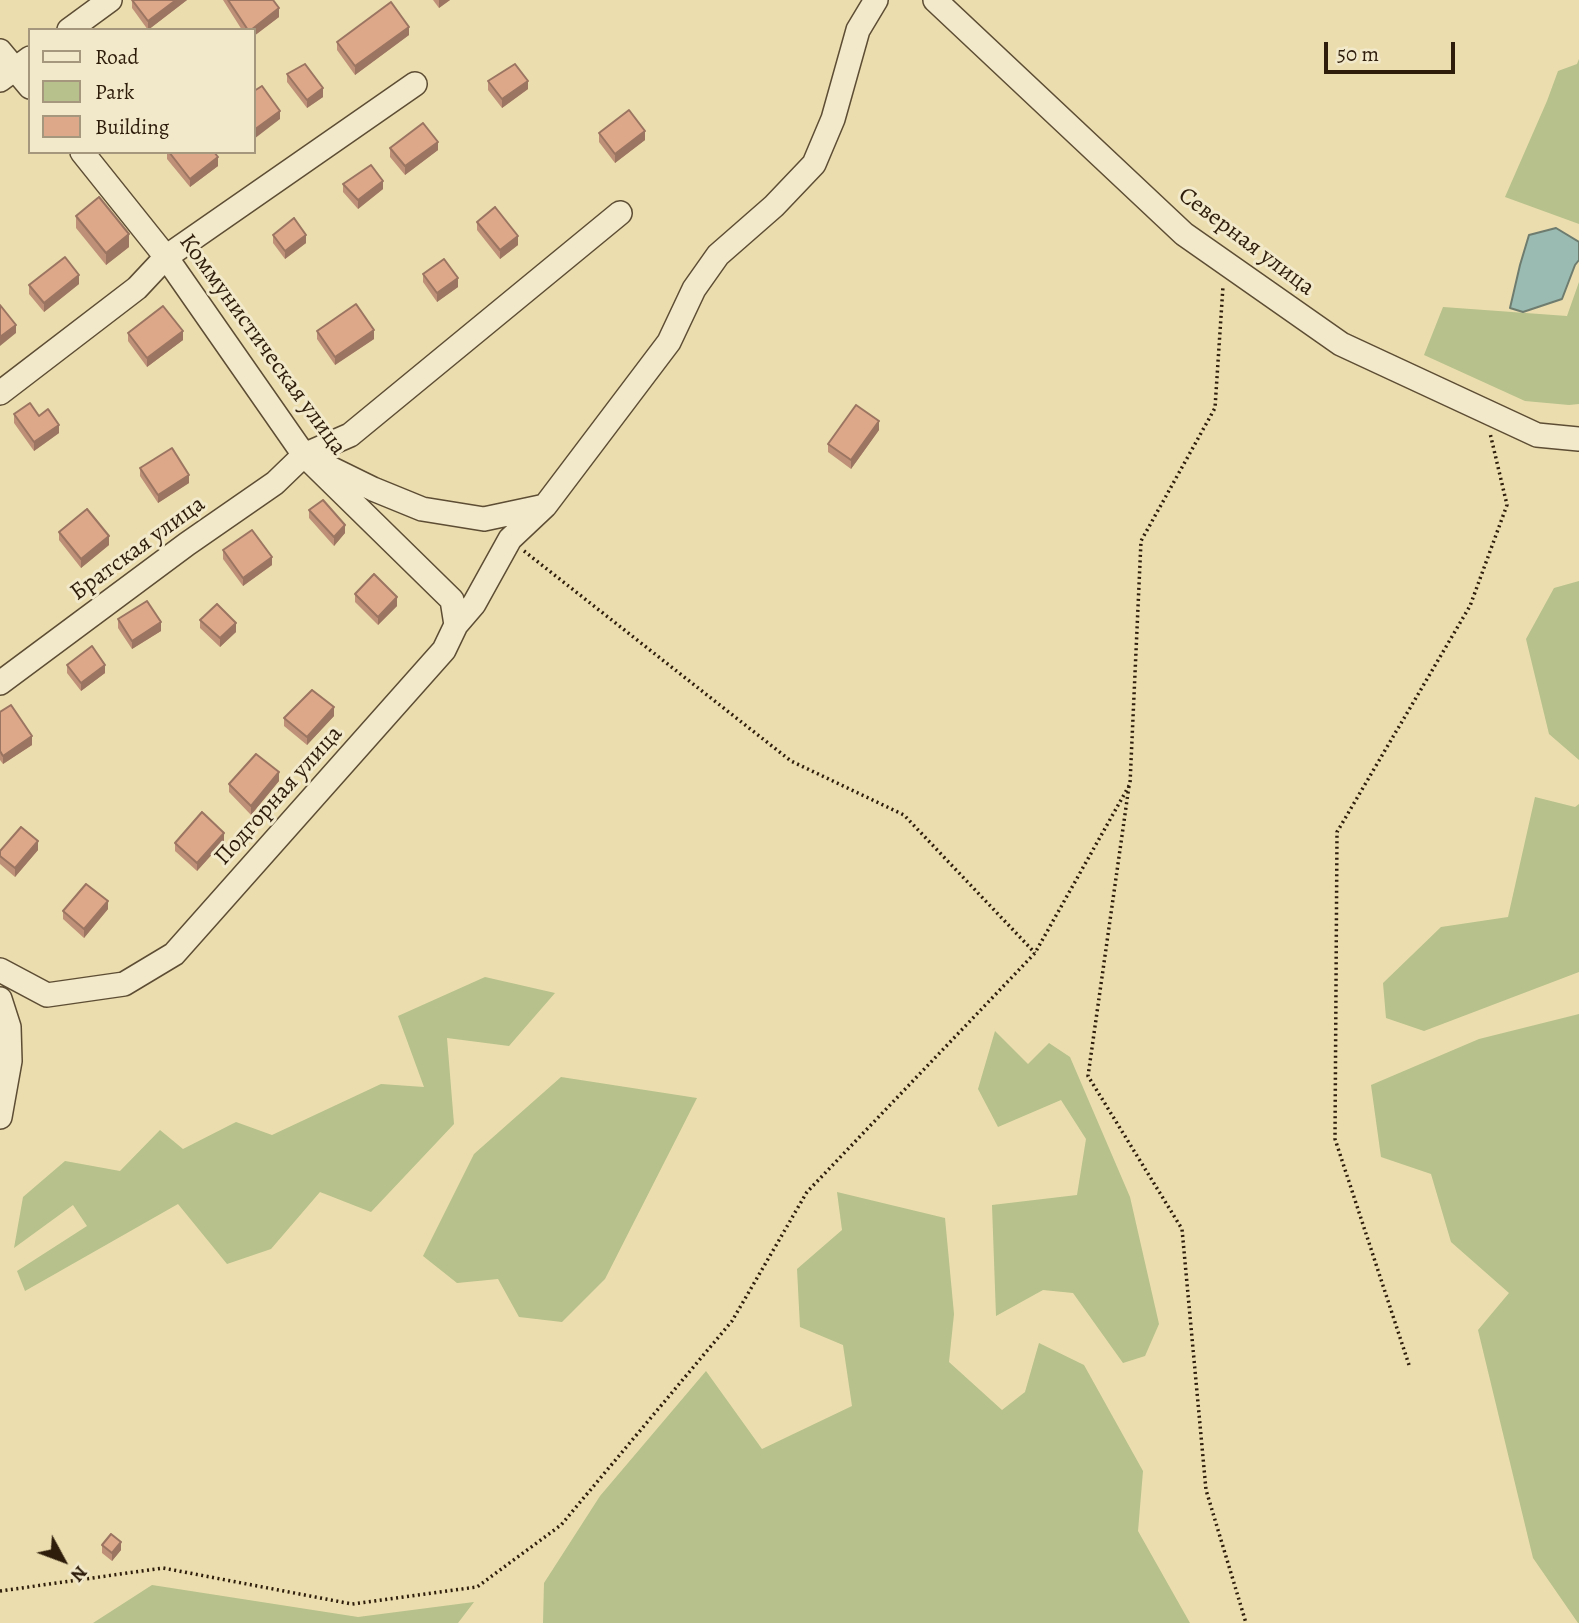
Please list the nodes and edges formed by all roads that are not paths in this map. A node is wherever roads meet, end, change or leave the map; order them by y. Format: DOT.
graph roads {
  1 [pos="110,0"];
  2 [pos="876,0"];
  3 [pos="934,0"];
  4 [pos="72,28"];
  5 [pos="11,65"];
  6 [pos="415,84"];
  7 [pos="28,86"];
  8 [pos="84,154"];
  9 [pos="620,213"];
  10 [pos="166,257"];
  11 [pos="0,393"];
  12 [pos="1579,439"];
  13 [pos="304,455"];
  14 [pos="545,506"];
  15 [pos="484,519"];
  16 [pos="510,539"];
  17 [pos="456,625"];
  18 [pos="0,683"];
  19 [pos="0,970"];
  20 [pos="0,999"];
  21 [pos="0,1117"];
  1 -- 4 [label="street"];
  2 -- 14 [label="street, Подгорная улица"];
  3 -- 12 [label="street, Северная улица"];
  5 -- 7 [label="street"];
  6 -- 10 [label="street"];
  8 -- 10 [label="street, Коммунистическая улица"];
  9 -- 13 [label="street"];
  10 -- 11 [label="street"];
  10 -- 13 [label="street, Коммунистическая улица"];
  13 -- 15 [label="street"];
  13 -- 17 [label="street, Коммунистическая улица"];
  13 -- 18 [label="street, Братская улица"];
  14 -- 15 [label="street"];
  14 -- 16 [label="street, Подгорная улица"];
  15 -- 16 [label="street"];
  16 -- 17 [label="street, Подгорная улица"];
  17 -- 19 [label="street, Подгорная улица"];
  20 -- 21 [label="street"];
}
